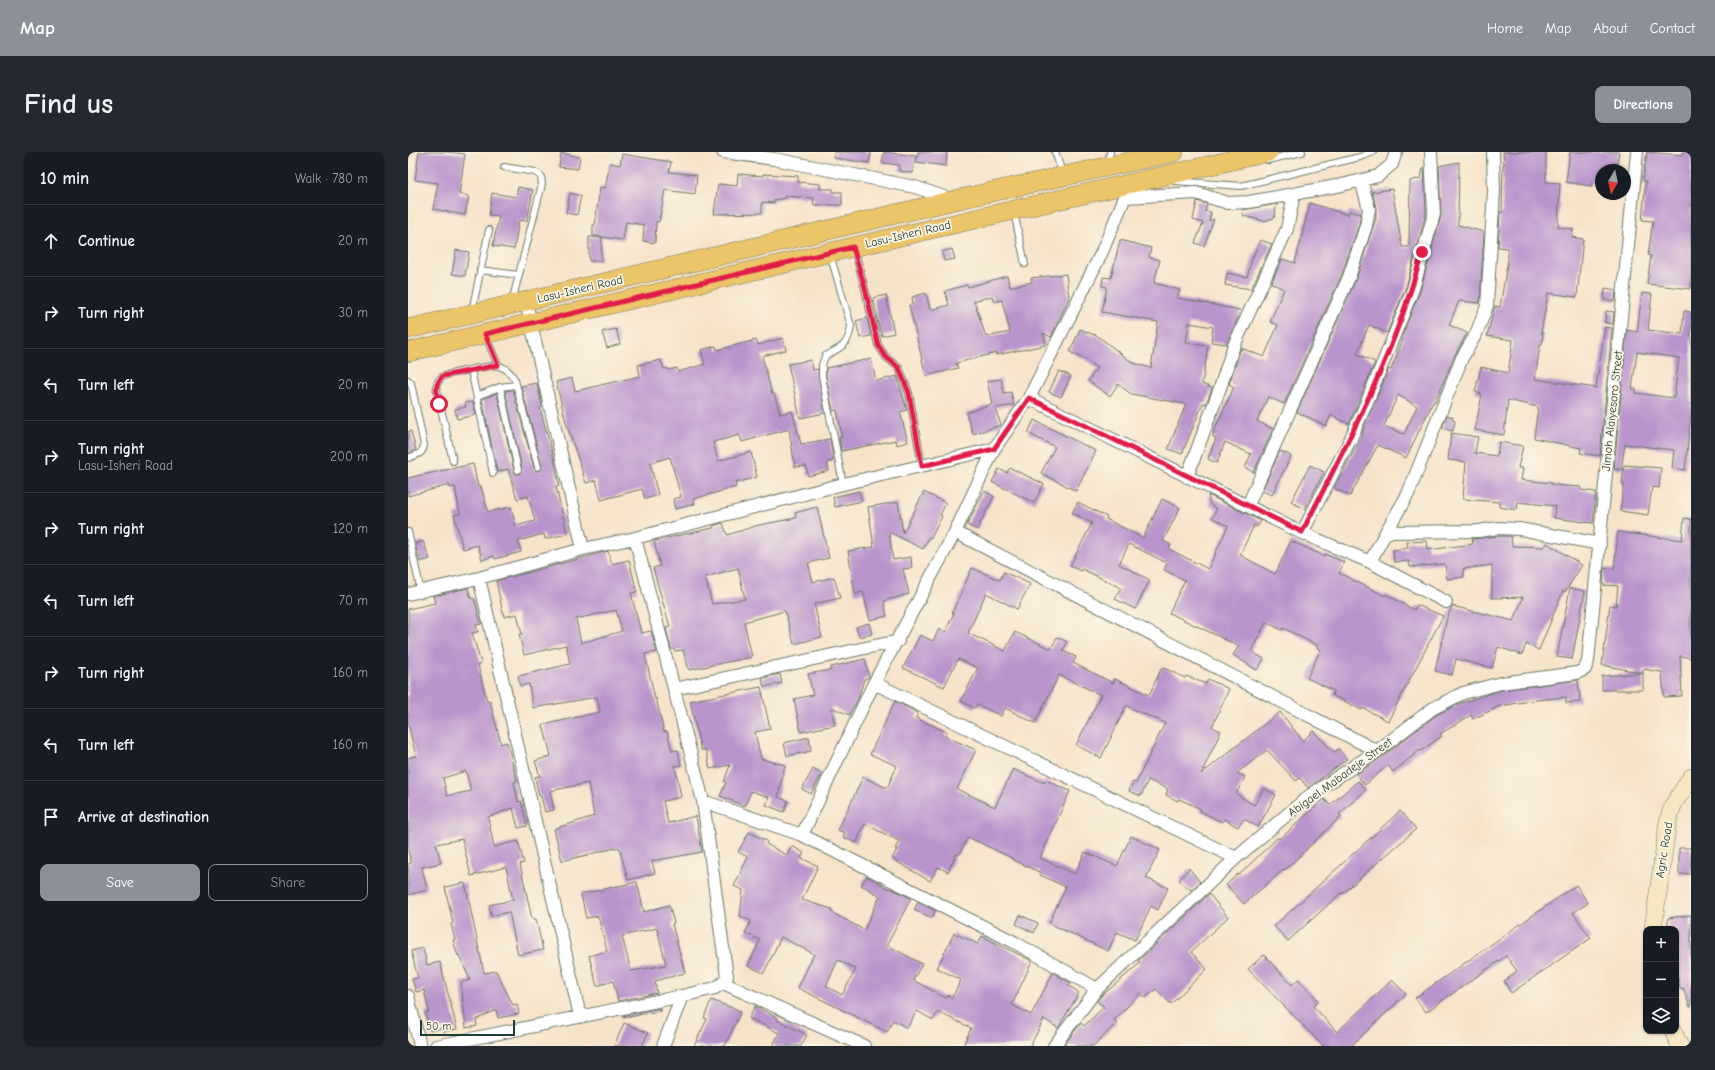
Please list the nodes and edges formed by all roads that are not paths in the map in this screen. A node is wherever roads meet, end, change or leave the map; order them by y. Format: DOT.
graph roads {
  1 [pos="723,152"];
  2 [pos="1055,152"];
  3 [pos="1172,152"];
  4 [pos="1302,152"];
  5 [pos="1373,152"];
  6 [pos="1396,152"];
  7 [pos="1430,152"];
  8 [pos="1493,152"];
  9 [pos="1637,152"];
  10 [pos="1148,155"];
  11 [pos="1265,157"];
  12 [pos="1109,159"];
  13 [pos="1208,166"];
  14 [pos="504,167"];
  15 [pos="1228,168"];
  16 [pos="1064,176"];
  17 [pos="1152,180"];
  18 [pos="1361,180"];
  19 [pos="1126,190"];
  20 [pos="1294,194"];
  21 [pos="954,200"];
  22 [pos="1014,210"];
  23 [pos="489,230"];
  24 [pos="853,247"];
  25 [pos="830,252"];
  26 [pos="1025,264"];
  27 [pos="480,270"];
  28 [pos="519,275"];
  29 [pos="519,304"];
  30 [pos="471,314"];
  31 [pos="532,322"];
  32 [pos="408,329"];
  33 [pos="485,334"];
  34 [pos="408,352"];
  35 [pos="498,365"];
  36 [pos="471,370"];
  37 [pos="408,380"];
  38 [pos="516,385"];
  39 [pos="500,387"];
  40 [pos="477,396"];
  41 [pos="1029,398"];
  42 [pos="994,449"];
  43 [pos="408,458"];
  44 [pos="453,460"];
  45 [pos="922,466"];
  46 [pos="538,467"];
  47 [pos="518,470"];
  48 [pos="492,473"];
  49 [pos="1186,477"];
  50 [pos="843,484"];
  51 [pos="1248,506"];
  52 [pos="408,532"];
  53 [pos="955,532"];
  54 [pos="1302,532"];
  55 [pos="1386,532"];
  56 [pos="635,538"];
  57 [pos="1600,544"];
  58 [pos="583,549"];
  59 [pos="1370,562"];
  60 [pos="479,578"];
  61 [pos="421,592"];
  62 [pos="408,594"];
  63 [pos="1446,602"];
  64 [pos="898,641"];
  65 [pos="1585,669"];
  66 [pos="874,683"];
  67 [pos="674,690"];
  68 [pos="1377,751"];
  69 [pos="1691,777"];
  70 [pos="703,801"];
  71 [pos="802,835"];
  72 [pos="1236,858"];
  73 [pos="1653,926"];
  74 [pos="723,983"];
  75 [pos="1097,989"];
  76 [pos="408,996"];
  77 [pos="682,996"];
  78 [pos="580,1016"];
  79 [pos="1674,1034"];
  80 [pos="420,1046"];
  81 [pos="436,1046"];
  82 [pos="663,1046"];
  83 [pos="864,1046"];
  84 [pos="1054,1046"];
  85 [pos="1680,1046"];
  1 -- 21 [label="street"];
  2 -- 16 [label="lane"];
  3 -- 10 [label="main road, Lasu-Isheri Road"];
  4 -- 11 [label="lane"];
  5 -- 17 [label="lane"];
  6 -- 18 [label="street"];
  7 -- 54 [label="street"];
  8 -- 55 [label="street"];
  9 -- 57 [label="street, Jimoh Alaiyesoro Street"];
  10 -- 12 [label="main road, Lasu-Isheri Road"];
  11 -- 13 [label="main road, Lasu-Isheri Road"];
  12 -- 16 [label="main road, Lasu-Isheri Road"];
  13 -- 15 [label="lane"];
  13 -- 17 [label="main road, Lasu-Isheri Road"];
  14 -- 28 [label="lane"];
  16 -- 21 [label="main road, Lasu-Isheri Road"];
  17 -- 19 [label="main road, Lasu-Isheri Road"];
  18 -- 20 [label="street"];
  18 -- 51 [label="street"];
  19 -- 20 [label="street"];
  19 -- 22 [label="main road, Lasu-Isheri Road"];
  19 -- 41 [label="street"];
  20 -- 49 [label="street"];
  21 -- 29 [label="main road, Lasu-Isheri Road"];
  22 -- 24 [label="main road, Lasu-Isheri Road"];
  22 -- 26 [label="lane"];
  23 -- 27 [label="lane"];
  24 -- 25 [label="main road, Lasu-Isheri Road"];
  24 -- 45 [label="lane"];
  25 -- 31 [label="main road, Lasu-Isheri Road"];
  25 -- 50 [label="lane"];
  27 -- 28 [label="lane"];
  27 -- 30 [label="lane"];
  28 -- 29 [label="lane"];
  29 -- 30 [label="main road, Lasu-Isheri Road"];
  29 -- 31 [label="street"];
  30 -- 32 [label="main road, Lasu-Isheri Road"];
  31 -- 33 [label="main road, Lasu-Isheri Road"];
  31 -- 58 [label="street"];
  33 -- 34 [label="main road, Lasu-Isheri Road"];
  33 -- 35 [label="lane"];
  35 -- 36 [label="lane"];
  35 -- 38 [label="lane"];
  36 -- 40 [label="lane"];
  36 -- 44 [label="lane"];
  37 -- 43 [label="lane"];
  38 -- 39 [label="lane"];
  38 -- 46 [label="lane"];
  39 -- 40 [label="lane"];
  39 -- 47 [label="lane"];
  40 -- 48 [label="lane"];
  41 -- 42 [label="street"];
  41 -- 49 [label="street"];
  42 -- 45 [label="street"];
  42 -- 53 [label="street"];
  45 -- 50 [label="street"];
  49 -- 51 [label="street"];
  50 -- 56 [label="street"];
  51 -- 54 [label="street"];
  52 -- 61 [label="lane"];
  53 -- 64 [label="street"];
  53 -- 68 [label="street"];
  54 -- 59 [label="street"];
  55 -- 57 [label="street"];
  55 -- 59 [label="street"];
  56 -- 58 [label="street"];
  56 -- 67 [label="street"];
  57 -- 65 [label="street, Jimoh Alaiyesoro Street"];
  58 -- 60 [label="street"];
  59 -- 63 [label="street"];
  60 -- 61 [label="street"];
  60 -- 78 [label="street"];
  61 -- 62 [label="street"];
  64 -- 66 [label="street"];
  64 -- 67 [label="street"];
  65 -- 68 [label="street, Abigael Mabadeje Street"];
  66 -- 71 [label="street"];
  66 -- 72 [label="street"];
  67 -- 70 [label="street"];
  68 -- 72 [label="street, Abigael Mabadeje Street"];
  69 -- 73 [label="street, Agric Road"];
  70 -- 71 [label="street"];
  70 -- 74 [label="street"];
  71 -- 75 [label="street"];
  72 -- 75 [label="street, Abigael Mabadeje Street"];
  74 -- 77 [label="street"];
  74 -- 83 [label="street"];
  75 -- 84 [label="street, Abigael Mabadeje Street"];
  76 -- 80 [label="street"];
  77 -- 78 [label="street"];
  77 -- 82 [label="street"];
  78 -- 81 [label="street"];
  79 -- 85 [label="street"];
}
